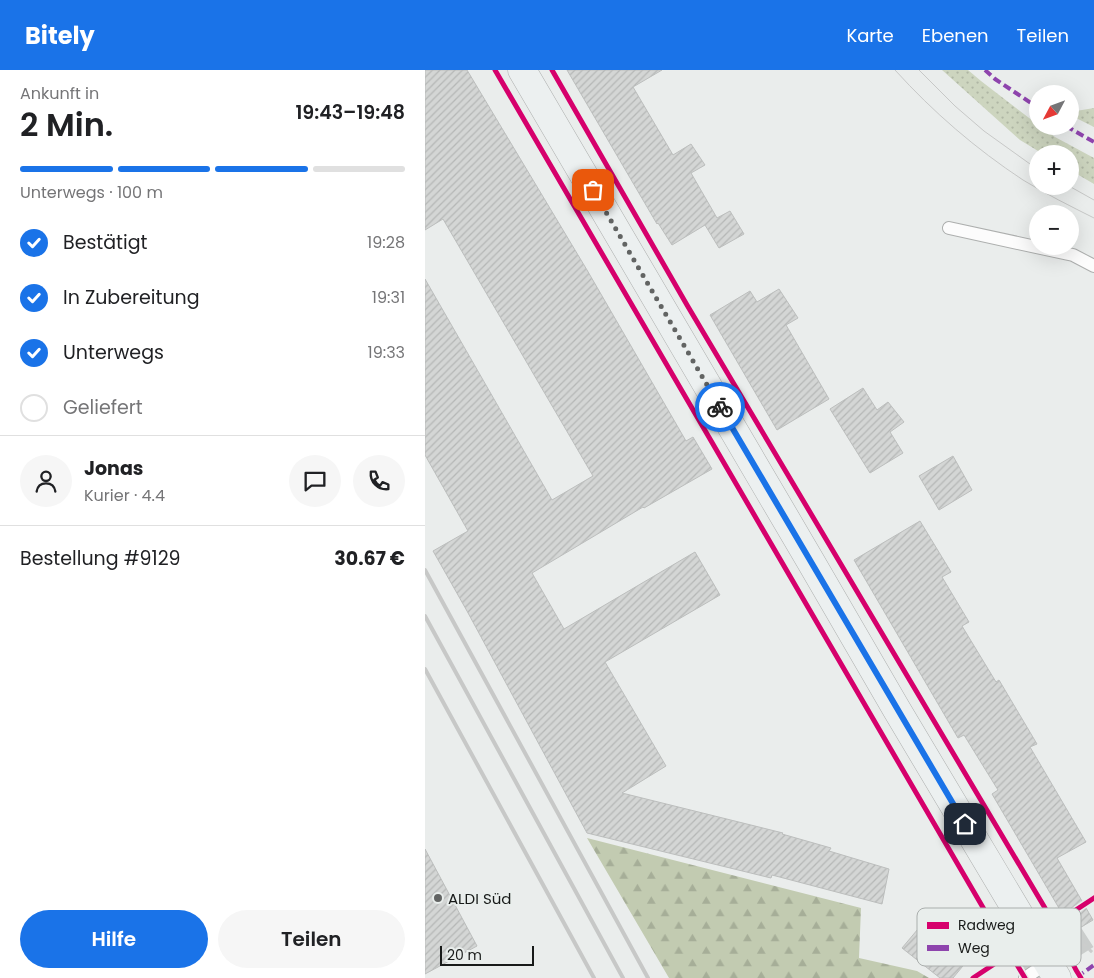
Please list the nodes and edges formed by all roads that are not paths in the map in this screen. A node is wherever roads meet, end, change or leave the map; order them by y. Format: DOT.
graph roads {
  1 [pos="522,70"];
  2 [pos="949,228"];
  3 [pos="1094,266"];
  4 [pos="1015,908"];
  5 [pos="1052,970"];
  6 [pos="1025,978"];
  1 -- 4 [label="street"];
  2 -- 3 [label="lane"];
  5 -- 6 [label="lane"];
}
